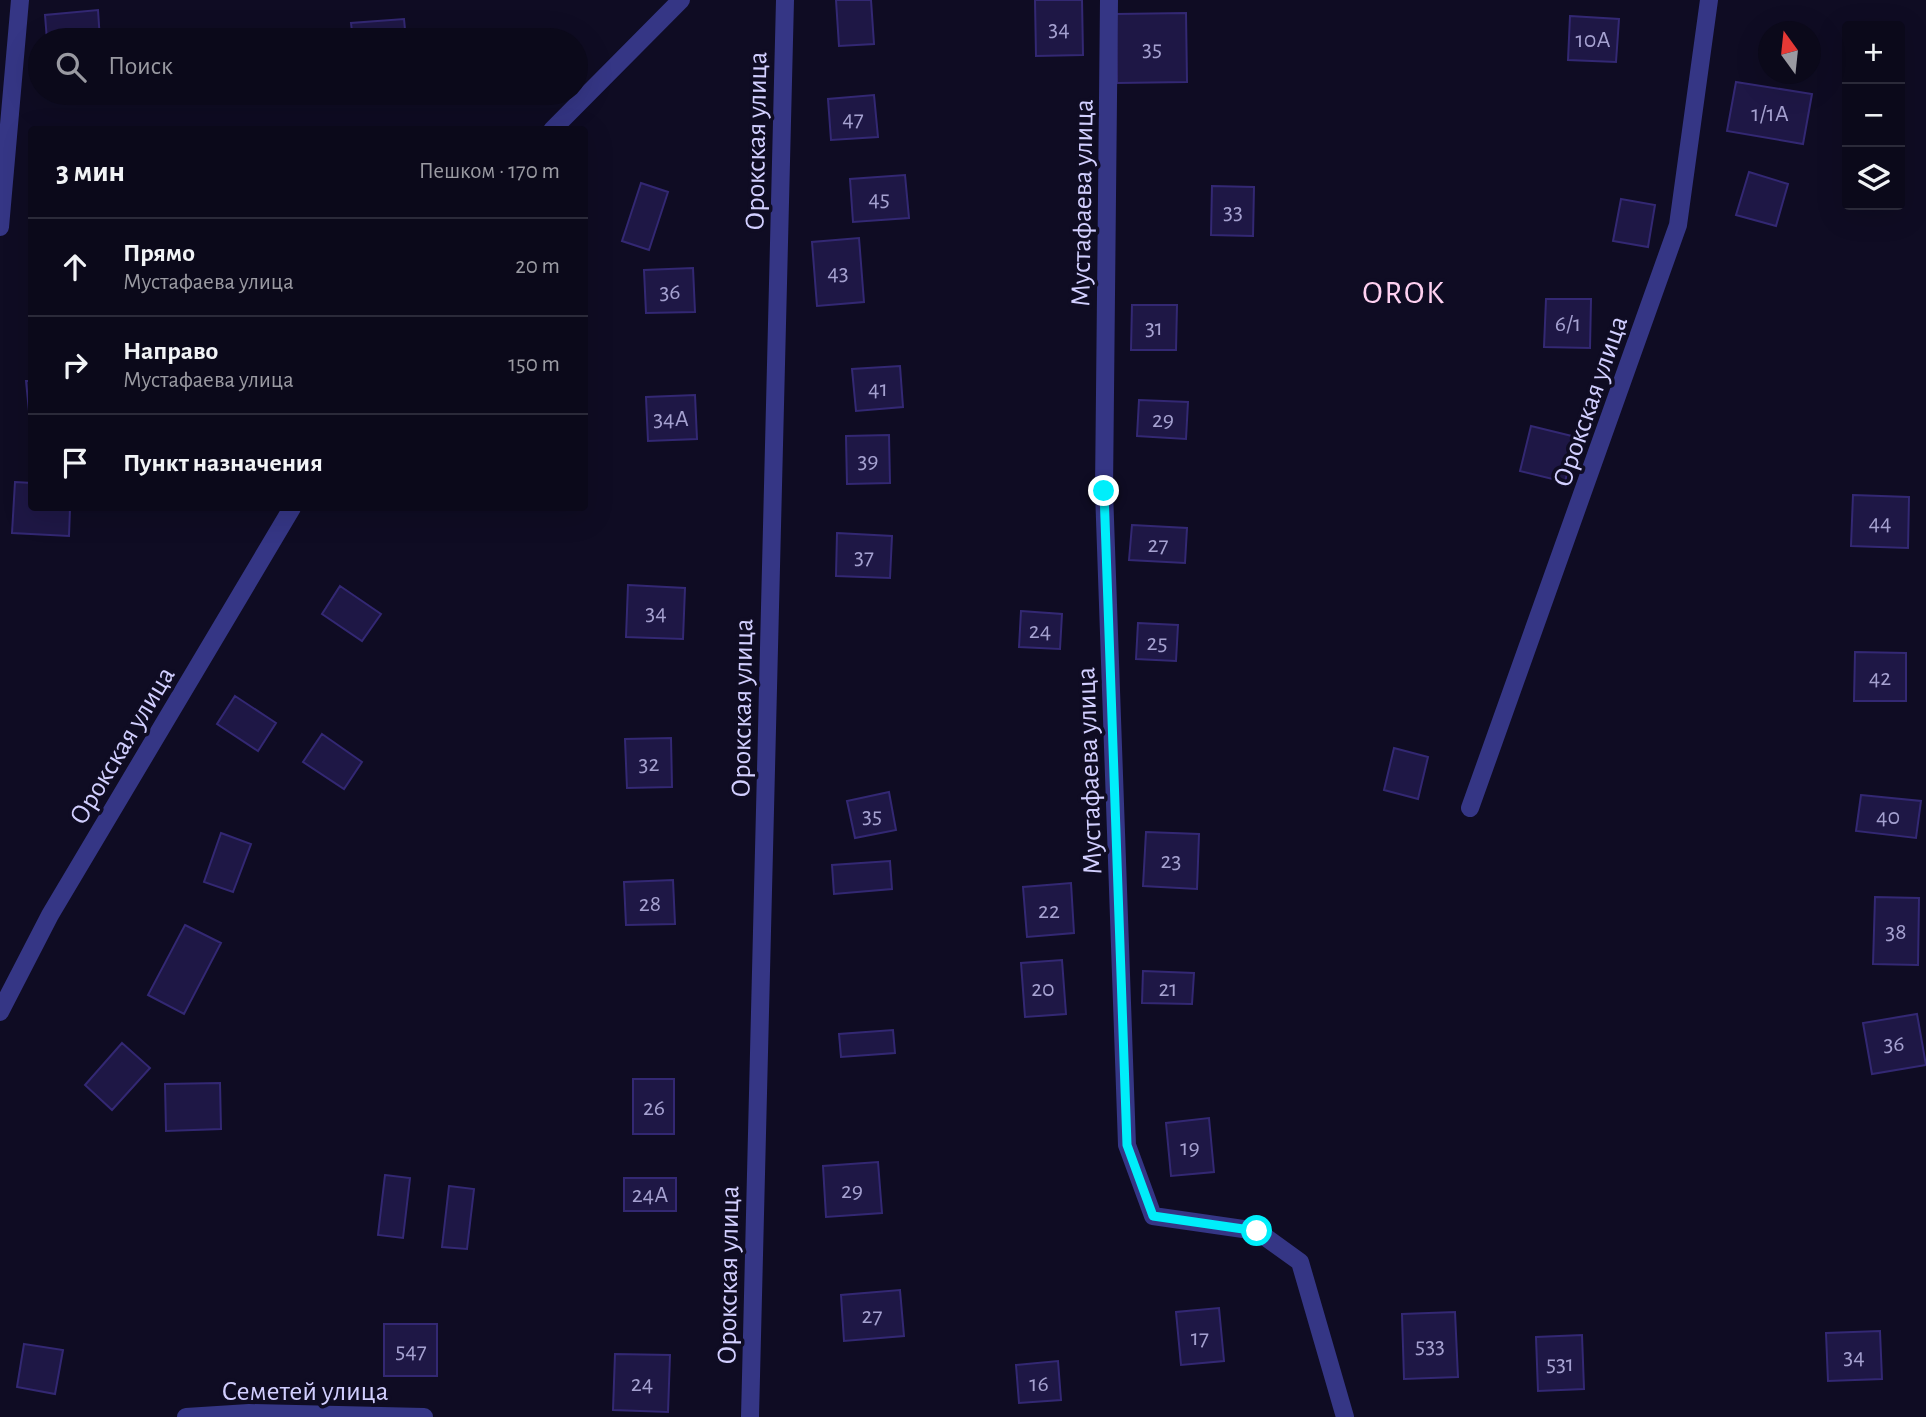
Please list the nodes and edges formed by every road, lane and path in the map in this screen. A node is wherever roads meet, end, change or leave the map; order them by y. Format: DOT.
graph roads {
  1 [pos="20,0"];
  2 [pos="681,0"];
  3 [pos="785,0"];
  4 [pos="1109,0"];
  5 [pos="1709,0"];
  6 [pos="588,94"];
  7 [pos="577,105"];
  8 [pos="556,126"];
  9 [pos="0,227"];
  10 [pos="290,511"];
  11 [pos="1470,808"];
  12 [pos="0,1012"];
  13 [pos="186,1417"];
  14 [pos="402,1417"];
  15 [pos="424,1417"];
  16 [pos="750,1417"];
  17 [pos="1345,1417"];
  1 -- 9 [label="street"];
  2 -- 6 [label="street"];
  3 -- 16 [label="street, Орокская улица"];
  4 -- 17 [label="street, Мустафаева улица"];
  5 -- 11 [label="street, Орокская улица"];
  7 -- 8 [label="street"];
  10 -- 12 [label="street, Орокская улица"];
  13 -- 14 [label="street, Семетей улица"];
  14 -- 15 [label="street, Семетей улица"];
}
